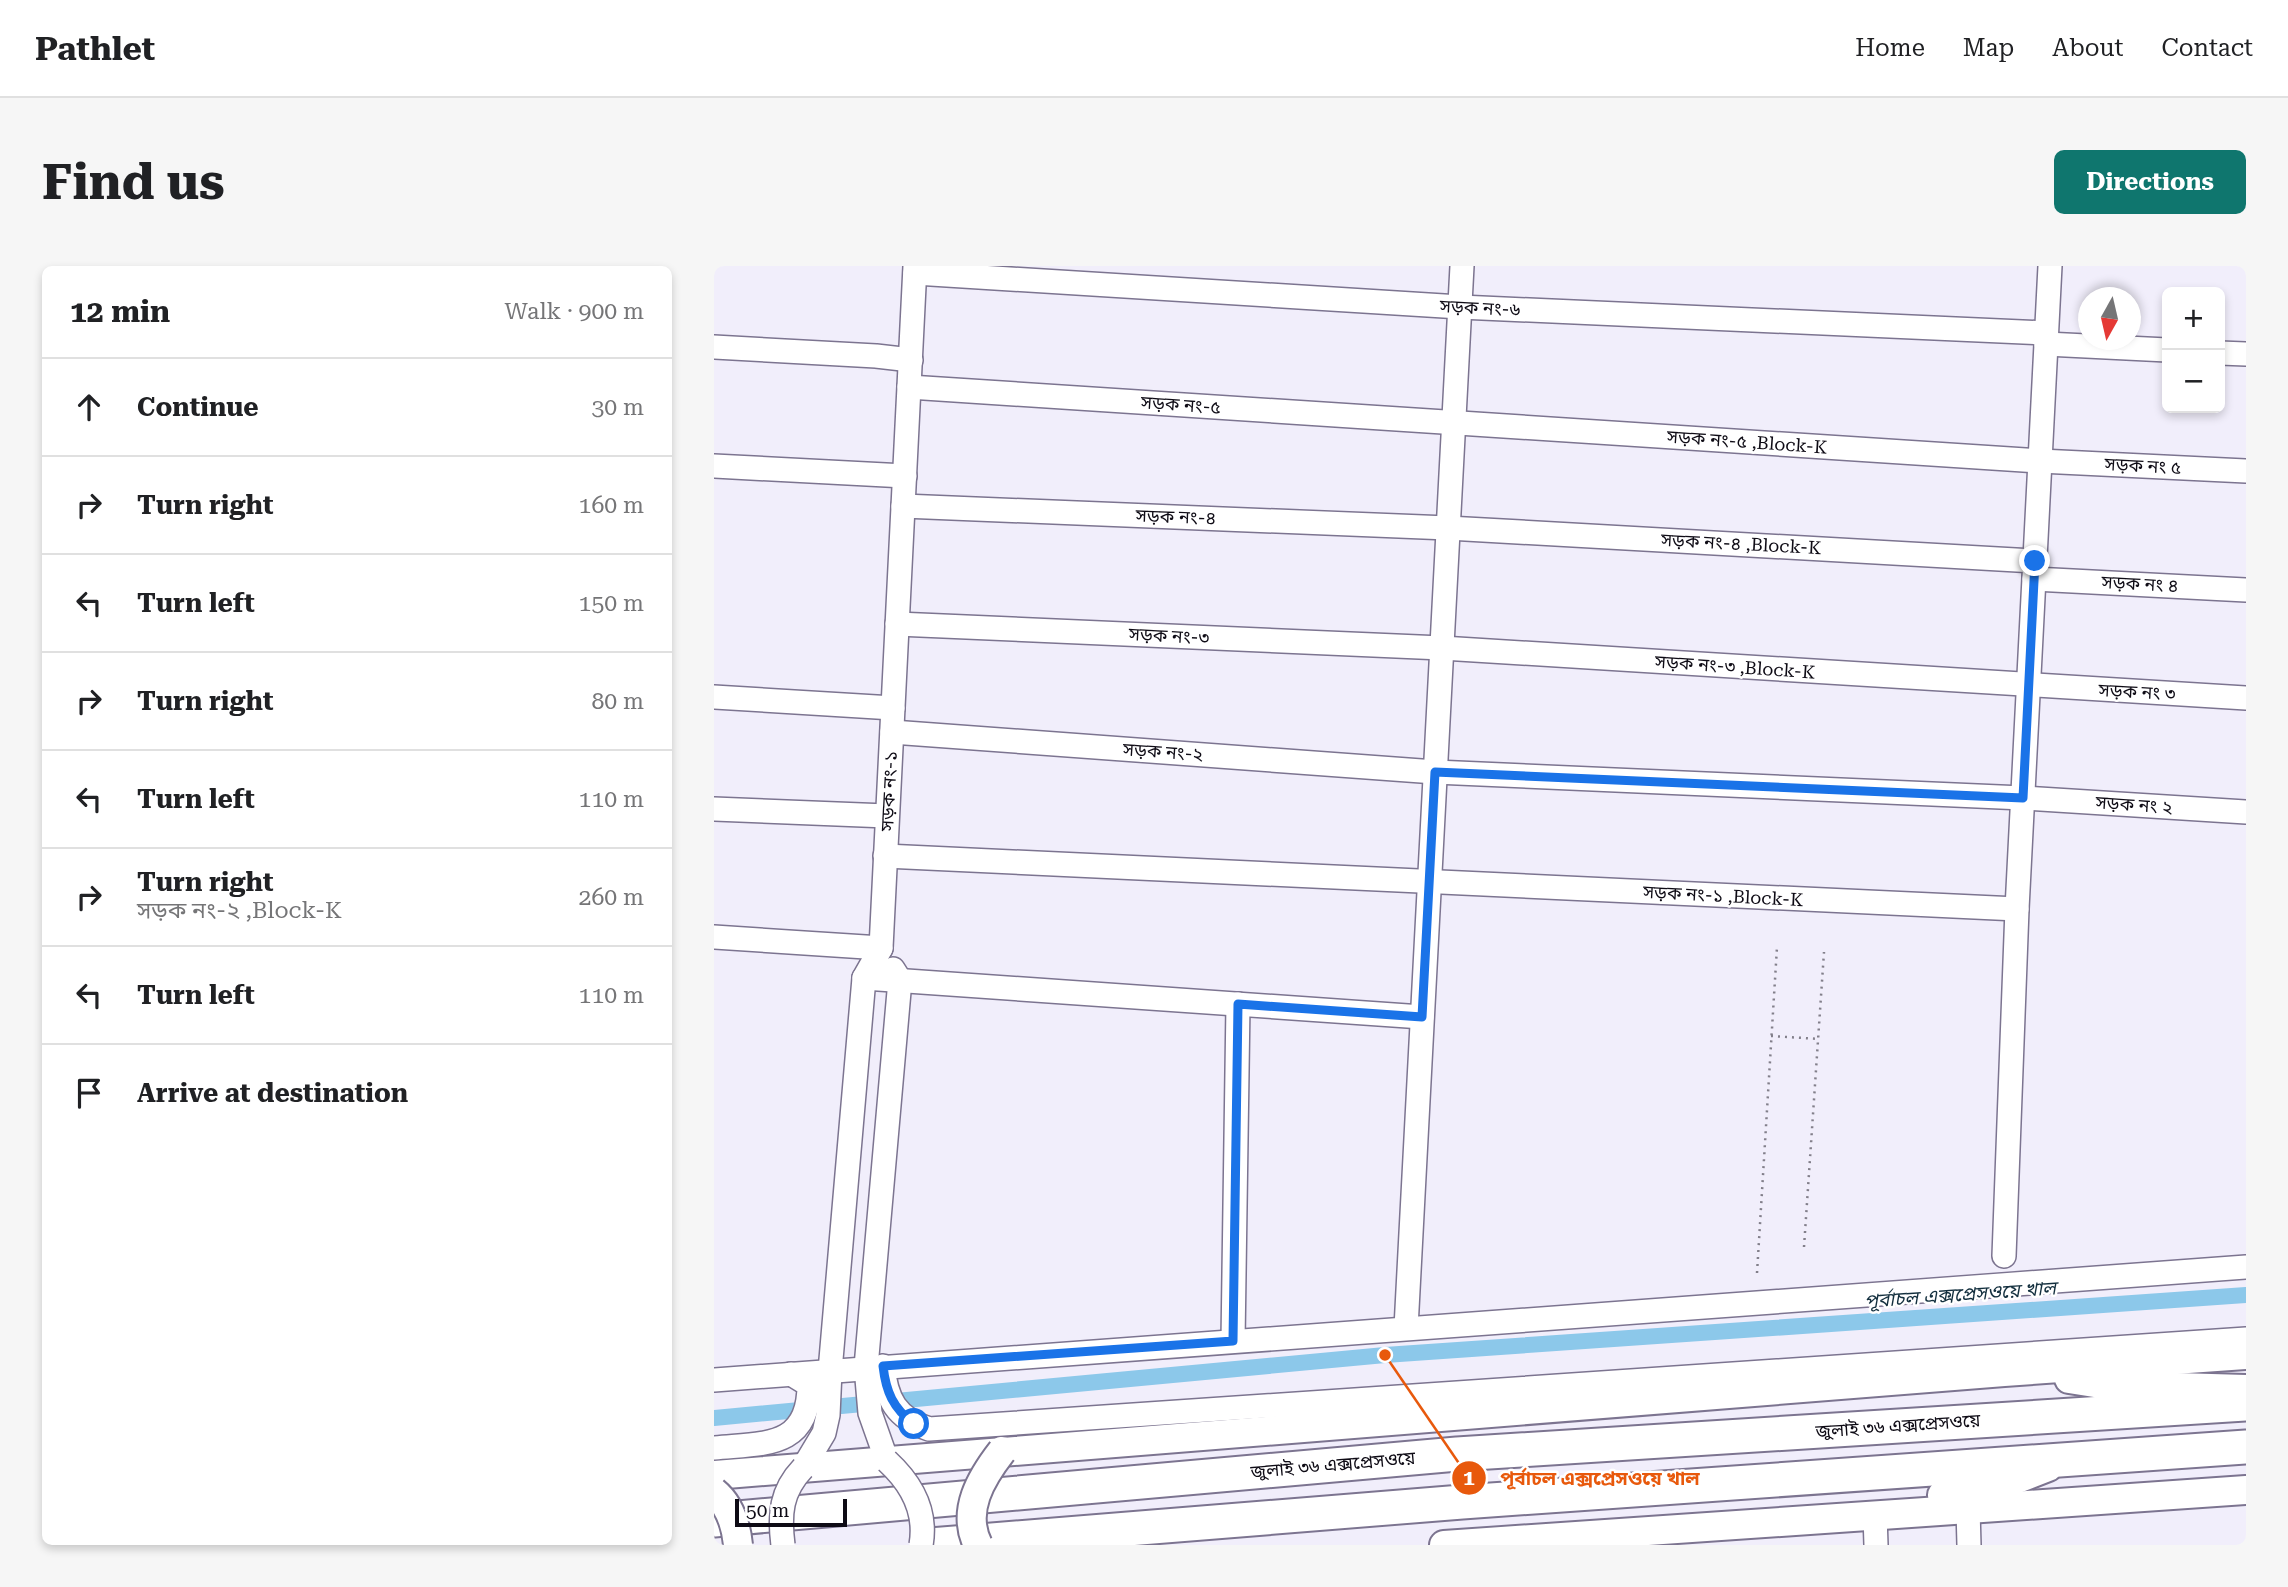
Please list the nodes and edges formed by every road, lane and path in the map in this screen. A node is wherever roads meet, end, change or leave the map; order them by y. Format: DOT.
graph roads {
  1 [pos="1462,266"];
  2 [pos="2050,266"];
  3 [pos="915,270"];
  4 [pos="1460,307"];
  5 [pos="2046,338"];
  6 [pos="714,347"];
  7 [pos="2162,350"];
  8 [pos="2225,353"];
  9 [pos="2246,354"];
  10 [pos="911,360"];
  11 [pos="909,387"];
  12 [pos="1454,423"];
  13 [pos="2040,461"];
  14 [pos="714,466"];
  15 [pos="2246,471"];
  16 [pos="905,476"];
  17 [pos="903,506"];
  18 [pos="1448,527"];
  19 [pos="2034,570"];
  20 [pos="2246,590"];
  21 [pos="897,624"];
  22 [pos="1442,648"];
  23 [pos="2028,686"];
  24 [pos="714,697"];
  25 [pos="2246,698"];
  26 [pos="893,708"];
  27 [pos="891,732"];
  28 [pos="1435,772"];
  29 [pos="2023,798"];
  30 [pos="714,810"];
  31 [pos="2246,812"];
  32 [pos="887,816"];
  33 [pos="885,856"];
  34 [pos="1429,883"];
  35 [pos="2017,909"];
  36 [pos="714,937"];
  37 [pos="1777,947"];
  38 [pos="881,948"];
  39 [pos="1824,952"];
  40 [pos="864,978"];
  41 [pos="900,980"];
  42 [pos="1238,1004"];
  43 [pos="1422,1017"];
  44 [pos="1771,1036"];
  45 [pos="1819,1040"];
  46 [pos="1804,1247"];
  47 [pos="2004,1256"];
  48 [pos="2246,1268"];
  49 [pos="1757,1273"];
  50 [pos="1406,1328"];
  51 [pos="2246,1339"];
  52 [pos="1233,1341"];
  53 [pos="2246,1355"];
  54 [pos="874,1367"];
  55 [pos="2032,1370"];
  56 [pos="830,1371"];
  57 [pos="791,1374"];
  58 [pos="714,1380"];
  59 [pos="2246,1389"];
  60 [pos="2246,1404"];
  61 [pos="2246,1447"];
  62 [pos="714,1448"];
  63 [pos="1002,1451"];
  64 [pos="2070,1459"];
  65 [pos="887,1461"];
  66 [pos="803,1468"];
  67 [pos="714,1475"];
  68 [pos="2246,1490"];
  69 [pos="714,1492"];
  70 [pos="1968,1509"];
  71 [pos="1875,1515"];
  72 [pos="714,1520"];
  73 [pos="1723,1525"];
  74 [pos="738,1545"];
  75 [pos="783,1545"];
  76 [pos="921,1545"];
  77 [pos="930,1545"];
  78 [pos="978,1545"];
  79 [pos="1444,1545"];
  80 [pos="1875,1545"];
  81 [pos="1969,1545"];
  1 -- 4 [label="street"];
  2 -- 5 [label="street"];
  3 -- 4 [label="street, সড়ক নং-৬"];
  3 -- 10 [label="street, সড়ক নং-১"];
  4 -- 5 [label="street, সড়ক নং-৬"];
  4 -- 12 [label="street"];
  5 -- 7 [label="street, সড়ক নং-৬"];
  5 -- 13 [label="street"];
  6 -- 10 [label="street"];
  8 -- 9 [label="street"];
  10 -- 11 [label="street, সড়ক নং-১"];
  11 -- 12 [label="street, সড়ক নং-৫"];
  11 -- 16 [label="street, সড়ক নং-১"];
  12 -- 13 [label="street, সড়ক নং-৫ ,Block-K"];
  12 -- 18 [label="street"];
  13 -- 15 [label="street, সড়ক নং ৫"];
  13 -- 19 [label="street"];
  14 -- 16 [label="street"];
  16 -- 17 [label="street, সড়ক নং-১"];
  17 -- 18 [label="street, সড়ক নং-৪"];
  17 -- 21 [label="street, সড়ক নং-১"];
  18 -- 19 [label="street, সড়ক নং-৪ ,Block-K"];
  18 -- 22 [label="street"];
  19 -- 20 [label="street, সড়ক নং ৪"];
  19 -- 23 [label="street"];
  21 -- 22 [label="street, সড়ক নং-৩"];
  21 -- 26 [label="street, সড়ক নং-১"];
  22 -- 23 [label="street, সড়ক নং-৩ ,Block-K"];
  22 -- 28 [label="street"];
  23 -- 25 [label="street, সড়ক নং ৩"];
  23 -- 29 [label="street"];
  24 -- 26 [label="street"];
  26 -- 27 [label="street, সড়ক নং-১"];
  27 -- 28 [label="street, সড়ক নং-২"];
  27 -- 32 [label="street, সড়ক নং-১"];
  28 -- 29 [label="street, সড়ক নং-২"];
  28 -- 34 [label="street"];
  29 -- 31 [label="street, সড়ক নং ২"];
  29 -- 35 [label="street"];
  30 -- 32 [label="street"];
  32 -- 33 [label="street, সড়ক নং-১"];
  33 -- 34 [label="street, সড়ক নং-১"];
  33 -- 38 [label="street"];
  34 -- 35 [label="street, সড়ক নং-১ ,Block-K"];
  34 -- 43 [label="street"];
  35 -- 47 [label="street"];
  36 -- 38 [label="street"];
  37 -- 44 [label="path"];
  38 -- 40 [label="street"];
  38 -- 41 [label="street"];
  39 -- 45 [label="path"];
  40 -- 41 [label="street"];
  40 -- 56 [label="street"];
  41 -- 42 [label="street"];
  41 -- 54 [label="street"];
  42 -- 43 [label="street"];
  42 -- 52 [label="street"];
  43 -- 50 [label="street"];
  44 -- 45 [label="path"];
  44 -- 49 [label="path"];
  45 -- 46 [label="path"];
  48 -- 50 [label="street"];
  50 -- 52 [label="street"];
  51 -- 54 [label="street"];
  52 -- 54 [label="street"];
  53 -- 55 [label="main road"];
  54 -- 56 [label="street"];
  54 -- 65 [label="street"];
  55 -- 59 [label="main road"];
  55 -- 63 [label="main road"];
  56 -- 57 [label="street"];
  56 -- 66 [label="street"];
  57 -- 58 [label="street"];
  57 -- 62 [label="street"];
  60 -- 72 [label="highway, জুলাই ৩৬ এক্সপ্রেসওয়ে"];
  61 -- 64 [label="highway"];
  63 -- 65 [label="main road"];
  63 -- 78 [label="main road, bridge"];
  64 -- 73 [label="main road"];
  64 -- 77 [label="highway"];
  65 -- 66 [label="main road"];
  65 -- 76 [label="street, bridge"];
  66 -- 67 [label="main road"];
  66 -- 75 [label="street, bridge"];
  68 -- 70 [label="main road"];
  69 -- 74 [label="main road, bridge"];
  70 -- 71 [label="main road"];
  70 -- 81 [label="street"];
  71 -- 73 [label="main road"];
  71 -- 80 [label="street"];
  73 -- 79 [label="main road"];
}
